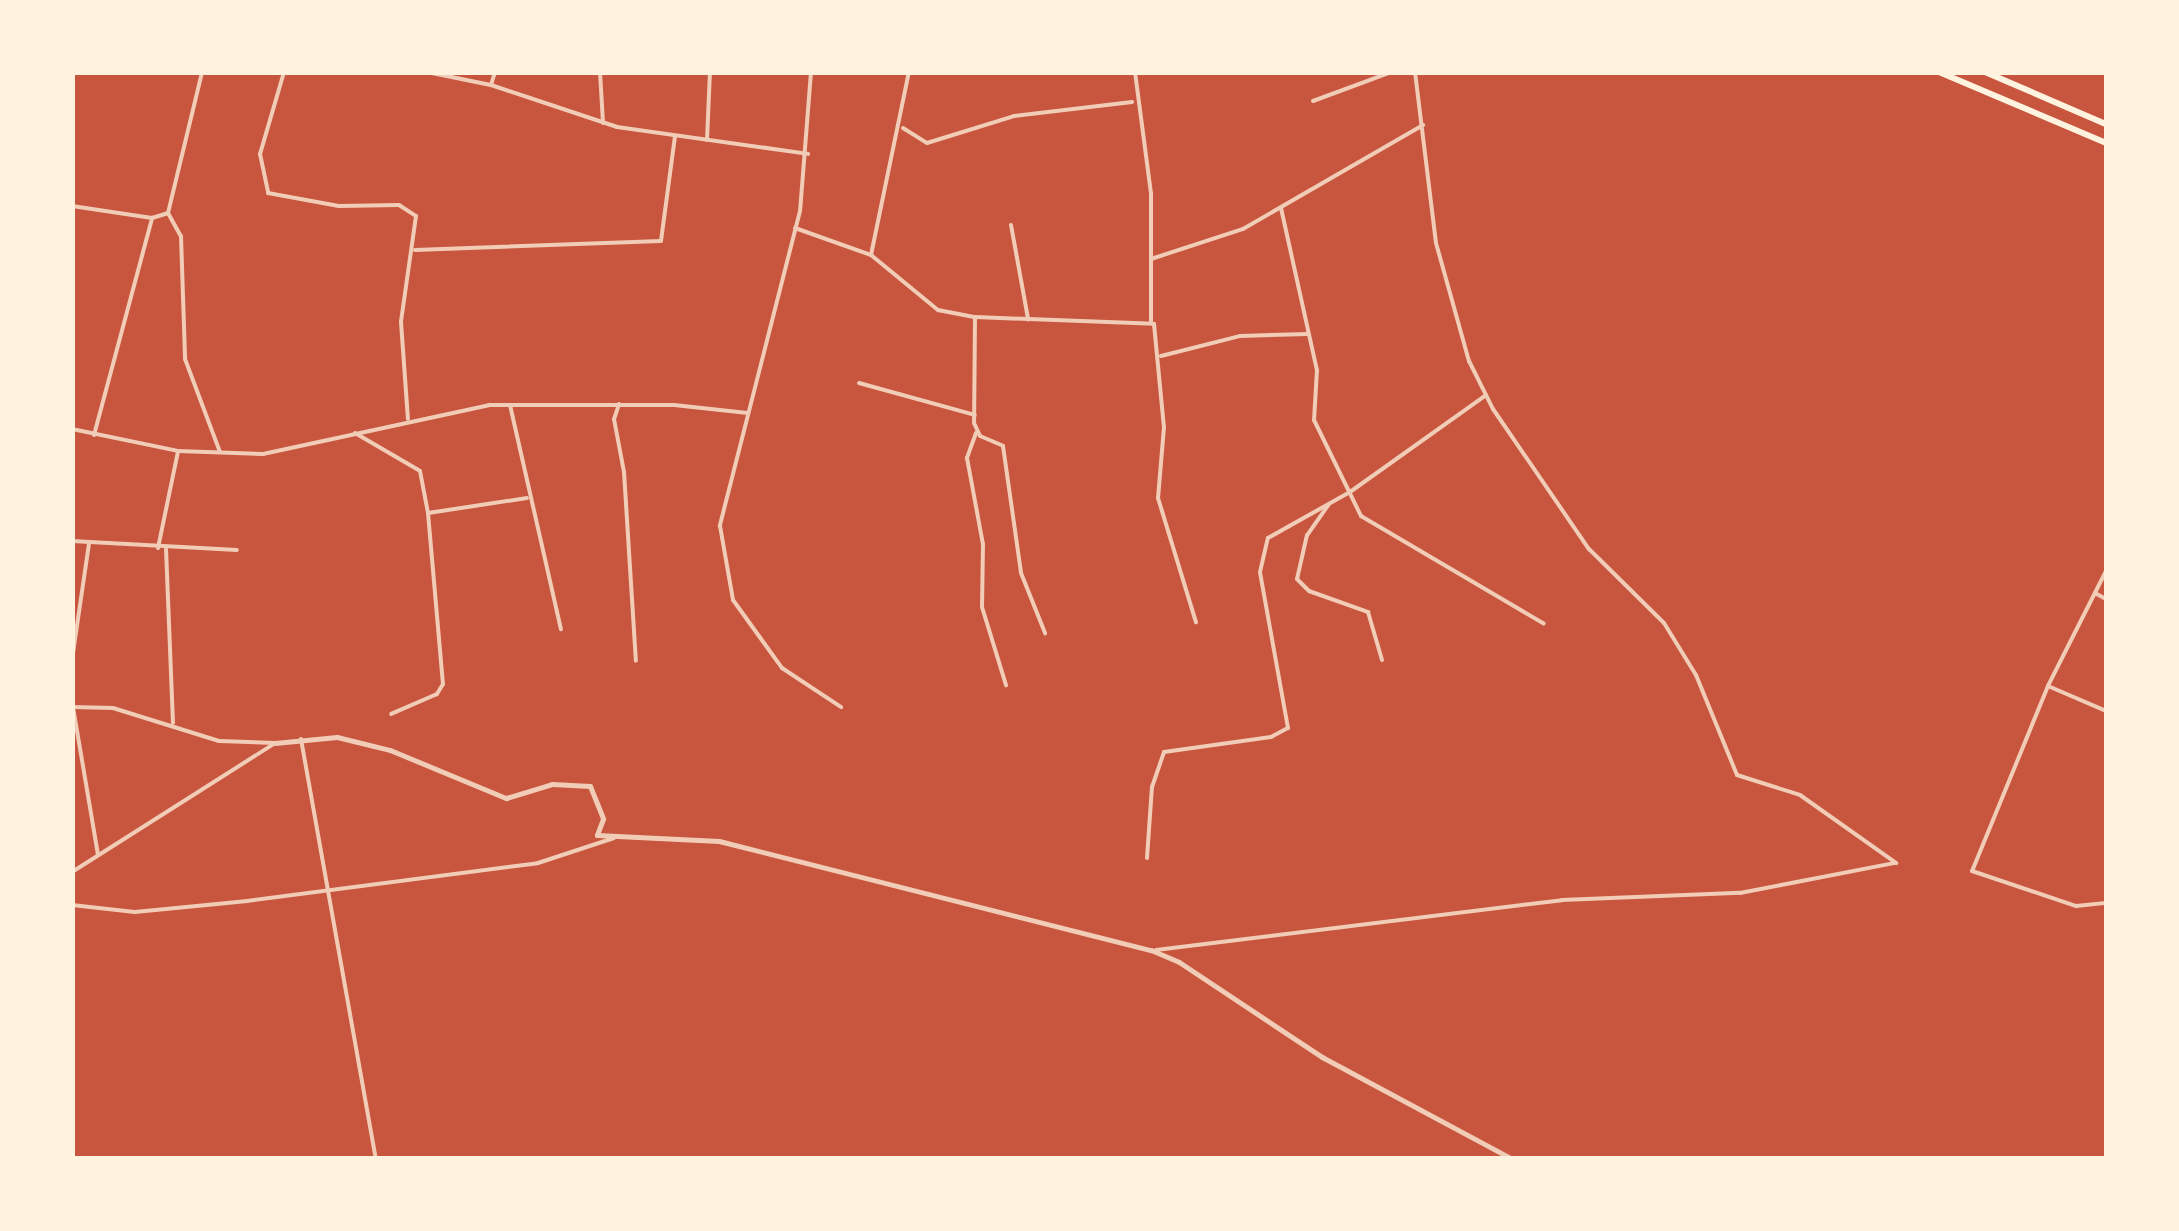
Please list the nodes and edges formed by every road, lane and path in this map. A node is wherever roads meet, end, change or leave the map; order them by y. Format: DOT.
graph roads {
  1 [pos="202,72"];
  2 [pos="284,72"];
  3 [pos="428,72"];
  4 [pos="495,72"];
  5 [pos="600,72"];
  6 [pos="710,72"];
  7 [pos="811,72"];
  8 [pos="909,72"];
  9 [pos="1135,72"];
  10 [pos="1392,72"];
  11 [pos="1415,72"];
  12 [pos="1939,72"];
  13 [pos="1985,72"];
  14 [pos="491,84"];
  15 [pos="1312,101"];
  16 [pos="1134,102"];
  17 [pos="604,123"];
  18 [pos="2106,124"];
  19 [pos="1423,125"];
  20 [pos="903,128"];
  21 [pos="676,136"];
  22 [pos="707,140"];
  23 [pos="2106,143"];
  24 [pos="809,154"];
  25 [pos="72,206"];
  26 [pos="1282,208"];
  27 [pos="168,213"];
  28 [pos="152,218"];
  29 [pos="1011,225"];
  30 [pos="796,228"];
  31 [pos="415,250"];
  32 [pos="871,254"];
  33 [pos="1151,259"];
  34 [pos="974,317"];
  35 [pos="1028,318"];
  36 [pos="1150,321"];
  37 [pos="1310,335"];
  38 [pos="1162,356"];
  39 [pos="859,383"];
  40 [pos="1486,396"];
  41 [pos="620,404"];
  42 [pos="510,405"];
  43 [pos="748,414"];
  44 [pos="974,415"];
  45 [pos="408,419"];
  46 [pos="72,429"];
  47 [pos="976,431"];
  48 [pos="355,433"];
  49 [pos="94,436"];
  50 [pos="178,451"];
  51 [pos="221,454"];
  52 [pos="1350,492"];
  53 [pos="526,498"];
  54 [pos="1332,500"];
  55 [pos="428,513"];
  56 [pos="72,541"];
  57 [pos="88,543"];
  58 [pos="158,548"];
  59 [pos="166,549"];
  60 [pos="237,550"];
  61 [pos="2106,572"];
  62 [pos="2095,593"];
  63 [pos="2106,599"];
  64 [pos="1196,622"];
  65 [pos="1544,624"];
  66 [pos="561,629"];
  67 [pos="1045,633"];
  68 [pos="72,660"];
  69 [pos="1382,660"];
  70 [pos="636,661"];
  71 [pos="1006,685"];
  72 [pos="2048,686"];
  73 [pos="73,707"];
  74 [pos="842,707"];
  75 [pos="2106,712"];
  76 [pos="390,714"];
  77 [pos="172,723"];
  78 [pos="301,738"];
  79 [pos="275,743"];
  80 [pos="614,838"];
  81 [pos="99,856"];
  82 [pos="1147,858"];
  83 [pos="72,872"];
  84 [pos="329,888"];
  85 [pos="2106,903"];
  86 [pos="72,905"];
  87 [pos="1152,950"];
  88 [pos="376,1158"];
  89 [pos="1510,1158"];
  1 -- 27 [label="street"];
  2 -- 31 [label="street"];
  3 -- 14 [label="street"];
  4 -- 14 [label="street"];
  5 -- 17 [label="street"];
  6 -- 22 [label="street"];
  7 -- 24 [label="street"];
  8 -- 20 [label="street"];
  9 -- 16 [label="street"];
  10 -- 15 [label="street"];
  11 -- 19 [label="street"];
  12 -- 23 [label="main road"];
  13 -- 18 [label="main road"];
  14 -- 17 [label="street"];
  16 -- 20 [label="street"];
  16 -- 33 [label="street"];
  17 -- 21 [label="street"];
  19 -- 26 [label="street"];
  19 -- 40 [label="street"];
  20 -- 32 [label="street"];
  21 -- 22 [label="street"];
  21 -- 31 [label="street"];
  22 -- 24 [label="street"];
  24 -- 30 [label="street"];
  25 -- 28 [label="street"];
  26 -- 33 [label="street"];
  26 -- 37 [label="street"];
  27 -- 28 [label="street"];
  27 -- 51 [label="street"];
  28 -- 49 [label="street"];
  29 -- 35 [label="street"];
  30 -- 32 [label="street"];
  30 -- 43 [label="street"];
  31 -- 45 [label="street"];
  32 -- 34 [label="street"];
  33 -- 36 [label="street"];
  34 -- 35 [label="street"];
  34 -- 44 [label="street"];
  35 -- 36 [label="street"];
  36 -- 38 [label="street"];
  37 -- 38 [label="street"];
  37 -- 52 [label="street"];
  38 -- 64 [label="street"];
  39 -- 44 [label="street"];
  40 -- 52 [label="street"];
  40 -- 87 [label="street"];
  41 -- 42 [label="street"];
  41 -- 43 [label="street"];
  41 -- 70 [label="street"];
  42 -- 45 [label="street"];
  42 -- 53 [label="street"];
  43 -- 74 [label="street"];
  44 -- 47 [label="street"];
  45 -- 48 [label="street"];
  46 -- 49 [label="street"];
  47 -- 67 [label="street"];
  47 -- 71 [label="street"];
  48 -- 51 [label="street"];
  48 -- 55 [label="street"];
  49 -- 50 [label="street"];
  50 -- 51 [label="street"];
  50 -- 58 [label="street"];
  52 -- 54 [label="street"];
  52 -- 65 [label="street"];
  53 -- 55 [label="street"];
  53 -- 66 [label="street"];
  54 -- 69 [label="street"];
  54 -- 82 [label="street"];
  55 -- 76 [label="street"];
  56 -- 57 [label="street"];
  57 -- 58 [label="street"];
  57 -- 68 [label="street"];
  58 -- 59 [label="street"];
  59 -- 60 [label="street"];
  59 -- 77 [label="street"];
  61 -- 62 [label="street"];
  62 -- 63 [label="street"];
  62 -- 72 [label="street"];
  72 -- 75 [label="street"];
  72 -- 85 [label="street"];
  73 -- 77 [label="street"];
  73 -- 81 [label="street"];
  77 -- 79 [label="street"];
  78 -- 79 [label="street"];
  78 -- 80 [label="street"];
  78 -- 84 [label="street"];
  79 -- 81 [label="street"];
  80 -- 84 [label="street"];
  80 -- 87 [label="street"];
  81 -- 83 [label="street"];
  84 -- 86 [label="street"];
  84 -- 88 [label="street"];
  87 -- 89 [label="street"];
}
